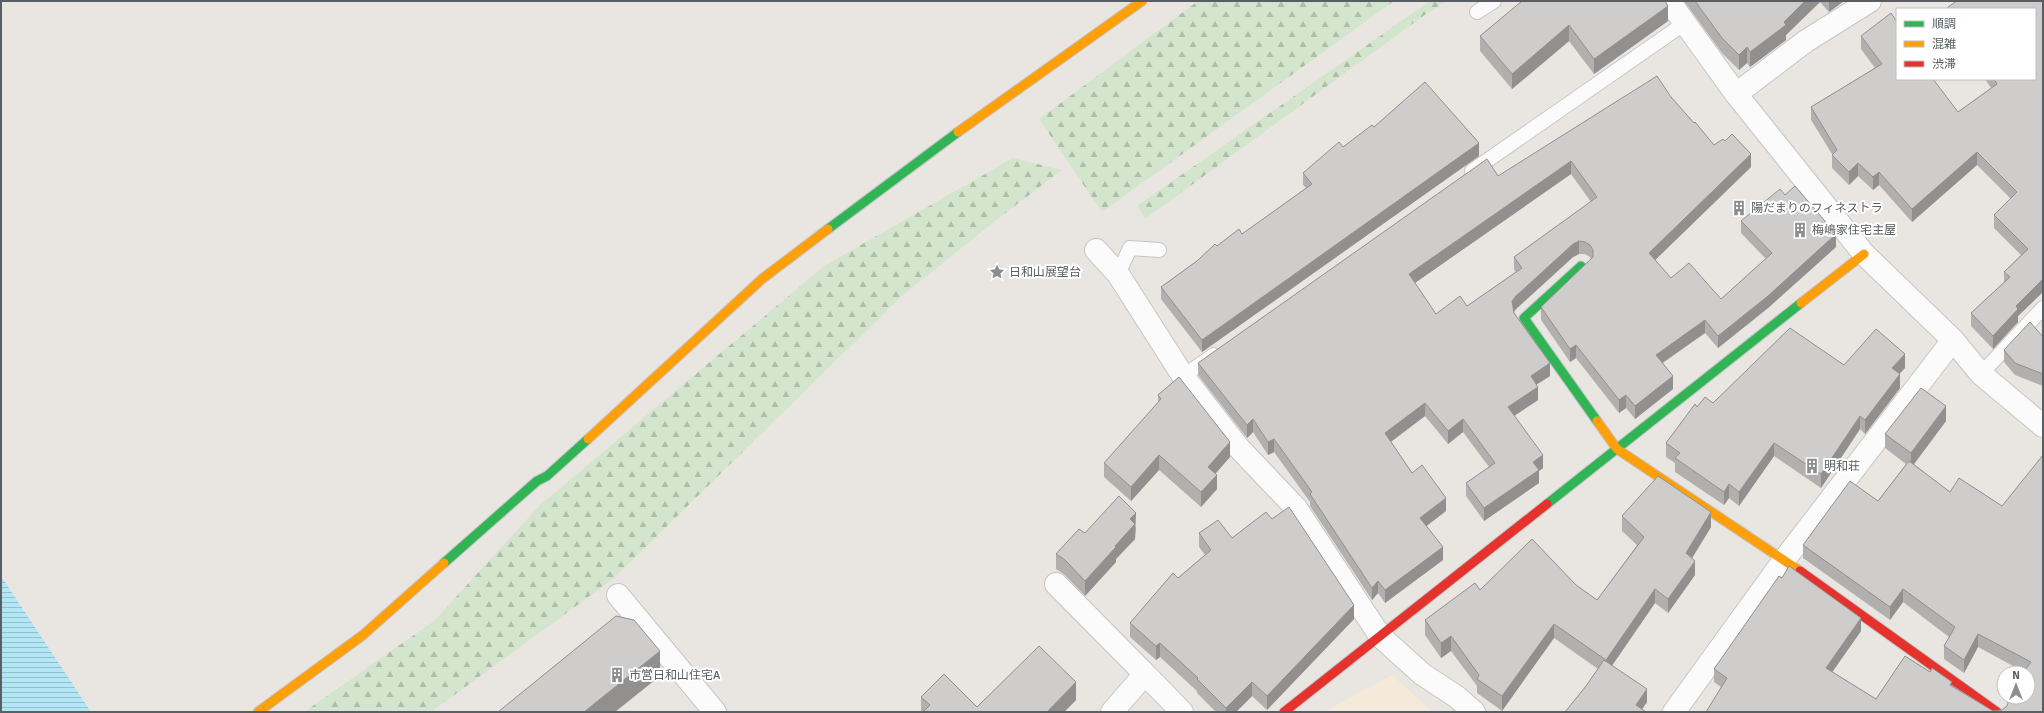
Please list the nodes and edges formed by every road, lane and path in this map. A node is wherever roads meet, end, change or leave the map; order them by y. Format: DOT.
graph roads {
  1 [pos="1142,1"];
  2 [pos="1494,1"];
  3 [pos="1669,1"];
  4 [pos="1870,1"];
  5 [pos="1477,12"];
  6 [pos="1685,23"];
  7 [pos="1736,94"];
  8 [pos="1459,180"];
  9 [pos="1096,250"];
  10 [pos="1159,250"];
  11 [pos="1864,254"];
  12 [pos="1581,266"];
  13 [pos="1118,274"];
  14 [pos="2043,308"];
  15 [pos="1953,340"];
  16 [pos="1228,344"];
  17 [pos="1980,374"];
  18 [pos="1183,376"];
  19 [pos="2043,426"];
  20 [pos="1617,449"];
  21 [pos="1784,560"];
  22 [pos="1056,584"];
  23 [pos="618,595"];
  24 [pos="1380,636"];
  25 [pos="1145,674"];
  26 [pos="1992,711"];
  27 [pos="258,712"];
  28 [pos="715,712"];
  29 [pos="1112,712"];
  30 [pos="1182,712"];
  31 [pos="1284,712"];
  32 [pos="1474,712"];
  33 [pos="1674,712"];
  1 -- 27 [label="street"];
  2 -- 5 [label="lane"];
  3 -- 6 [label="street"];
  4 -- 7 [label="street"];
  6 -- 7 [label="street"];
  6 -- 8 [label="lane"];
  7 -- 11 [label="street"];
  9 -- 13 [label="street"];
  10 -- 13 [label="lane"];
  11 -- 15 [label="street"];
  11 -- 20 [label="street"];
  12 -- 20 [label="street"];
  13 -- 18 [label="street"];
  14 -- 17 [label="lane"];
  15 -- 17 [label="street"];
  15 -- 21 [label="street"];
  16 -- 18 [label="lane"];
  17 -- 19 [label="street"];
  18 -- 24 [label="street"];
  20 -- 21 [label="street"];
  20 -- 24 [label="street"];
  21 -- 26 [label="street"];
  21 -- 33 [label="street"];
  22 -- 25 [label="street"];
  23 -- 28 [label="street"];
  24 -- 31 [label="street"];
  24 -- 32 [label="street"];
  25 -- 29 [label="street"];
  25 -- 30 [label="street"];
}
